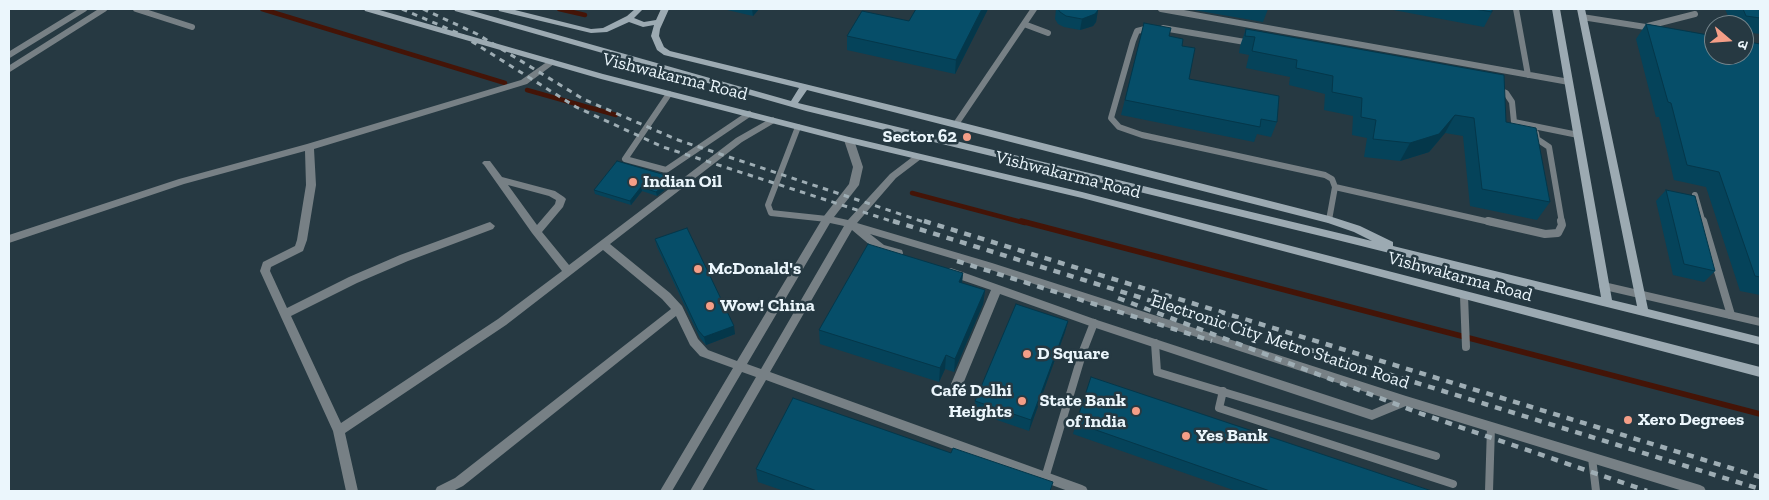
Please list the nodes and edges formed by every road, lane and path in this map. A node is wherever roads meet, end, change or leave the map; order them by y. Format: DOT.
graph roads {
  1 [pos="84,9"];
  2 [pos="102,9"];
  3 [pos="136,9"];
  4 [pos="368,9"];
  5 [pos="458,9"];
  6 [pos="502,9"];
  7 [pos="639,9"];
  8 [pos="665,9"];
  9 [pos="1034,9"];
  10 [pos="1161,9"];
  11 [pos="1516,9"];
  12 [pos="1556,9"];
  13 [pos="1582,13"];
  14 [pos="1695,14"];
  15 [pos="630,18"];
  16 [pos="659,22"];
  17 [pos="1024,24"];
  18 [pos="192,27"];
  19 [pos="1645,27"];
  20 [pos="1665,30"];
  21 [pos="1048,33"];
  22 [pos="1261,45"];
  23 [pos="667,53"];
  24 [pos="9,55"];
  25 [pos="551,62"];
  26 [pos="9,69"];
  27 [pos="677,72"];
  28 [pos="1528,75"];
  29 [pos="1569,82"];
  30 [pos="805,86"];
  31 [pos="1485,86"];
  32 [pos="669,94"];
  33 [pos="793,104"];
  34 [pos="748,114"];
  35 [pos="773,120"];
  36 [pos="956,124"];
  37 [pos="1533,126"];
  38 [pos="798,127"];
  39 [pos="1578,135"];
  40 [pos="849,140"];
  41 [pos="309,147"];
  42 [pos="918,156"];
  43 [pos="487,162"];
  44 [pos="1089,177"];
  45 [pos="501,180"];
  46 [pos="1335,187"];
  47 [pos="1150,192"];
  48 [pos="1082,195"];
  49 [pos="1695,195"];
  50 [pos="1145,212"];
  51 [pos="827,219"];
  52 [pos="1329,220"];
  53 [pos="850,224"];
  54 [pos="490,226"];
  55 [pos="537,232"];
  56 [pos="9,239"];
  57 [pos="603,244"];
  58 [pos="1394,250"];
  59 [pos="908,257"];
  60 [pos="944,270"];
  61 [pos="568,271"];
  62 [pos="1604,286"];
  63 [pos="997,289"];
  64 [pos="1640,293"];
  65 [pos="1464,296"];
  66 [pos="1608,302"];
  67 [pos="678,308"];
  68 [pos="1644,311"];
  69 [pos="285,314"];
  70 [pos="1731,314"];
  71 [pos="1094,322"];
  72 [pos="1760,322"];
  73 [pos="1760,341"];
  74 [pos="1155,343"];
  75 [pos="1466,347"];
  76 [pos="740,366"];
  77 [pos="1760,372"];
  78 [pos="763,374"];
  79 [pos="957,384"];
  80 [pos="1223,391"];
  81 [pos="1406,401"];
  82 [pos="1491,427"];
  83 [pos="339,431"];
  84 [pos="1436,456"];
  85 [pos="1592,458"];
  86 [pos="1045,478"];
  87 [pos="1453,484"];
  88 [pos="354,491"];
  89 [pos="441,491"];
  90 [pos="666,491"];
  91 [pos="696,491"];
  92 [pos="1082,491"];
  93 [pos="1489,491"];
  94 [pos="1596,491"];
  95 [pos="1700,491"];
  1 -- 24 [label="lane"];
  2 -- 26 [label="lane"];
  3 -- 18 [label="lane"];
  4 -- 25 [label="main road, Vishwakarma Road"];
  5 -- 27 [label="main road, Vishwakarma Road"];
  6 -- 15 [label="main road"];
  7 -- 15 [label="main road"];
  8 -- 16 [label="main road"];
  9 -- 17 [label="lane"];
  10 -- 28 [label="lane"];
  11 -- 28 [label="lane"];
  12 -- 29 [label="main road"];
  13 -- 19 [label="lane"];
  13 -- 64 [label="main road"];
  14 -- 19 [label="lane"];
  15 -- 16 [label="main road"];
  16 -- 23 [label="main road"];
  17 -- 21 [label="lane"];
  17 -- 36 [label="lane"];
  19 -- 20 [label="lane"];
  22 -- 46 [label="lane"];
  23 -- 27 [label="main road"];
  23 -- 30 [label="main road"];
  25 -- 32 [label="main road, Vishwakarma Road"];
  25 -- 41 [label="street"];
  27 -- 33 [label="main road, Vishwakarma Road"];
  28 -- 29 [label="lane"];
  29 -- 39 [label="main road"];
  30 -- 33 [label="main road"];
  30 -- 36 [label="main road"];
  31 -- 37 [label="lane"];
  32 -- 34 [label="main road, Vishwakarma Road"];
  32 -- 34 [label="lane"];
  33 -- 44 [label="main road, Vishwakarma Road"];
  34 -- 35 [label="main road, Vishwakarma Road"];
  35 -- 38 [label="main road, Vishwakarma Road"];
  35 -- 57 [label="street"];
  36 -- 52 [label="main road"];
  37 -- 39 [label="lane"];
  37 -- 46 [label="lane"];
  38 -- 40 [label="main road, Vishwakarma Road"];
  38 -- 51 [label="lane"];
  39 -- 62 [label="main road"];
  40 -- 42 [label="main road, Vishwakarma Road"];
  40 -- 51 [label="street"];
  41 -- 56 [label="street"];
  41 -- 69 [label="street"];
  42 -- 48 [label="main road, Vishwakarma Road"];
  42 -- 53 [label="street"];
  43 -- 45 [label="street"];
  44 -- 47 [label="main road, Vishwakarma Road"];
  44 -- 48 [label="main road"];
  45 -- 55 [label="street"];
  45 -- 55 [label="street"];
  46 -- 52 [label="lane"];
  47 -- 50 [label="main road"];
  47 -- 58 [label="main road, Vishwakarma Road"];
  48 -- 50 [label="main road, Vishwakarma Road"];
  49 -- 70 [label="lane"];
  50 -- 65 [label="main road, Vishwakarma Road"];
  51 -- 53 [label="street, Electronic City Metro Station Road"];
  51 -- 76 [label="street"];
  52 -- 58 [label="main road"];
  53 -- 59 [label="street"];
  53 -- 78 [label="street"];
  53 -- 81 [label="street, Electronic City Metro Station Road"];
  54 -- 69 [label="street"];
  55 -- 61 [label="street"];
  57 -- 61 [label="street"];
  57 -- 67 [label="street"];
  58 -- 66 [label="main road, Vishwakarma Road"];
  60 -- 63 [label="street"];
  61 -- 83 [label="street"];
  62 -- 64 [label="street"];
  62 -- 66 [label="main road"];
  63 -- 71 [label="street"];
  63 -- 79 [label="street"];
  64 -- 68 [label="main road"];
  64 -- 70 [label="street"];
  65 -- 75 [label="lane"];
  65 -- 77 [label="main road, Vishwakarma Road"];
  66 -- 68 [label="main road, Vishwakarma Road"];
  67 -- 76 [label="street"];
  67 -- 89 [label="street"];
  68 -- 73 [label="main road, Vishwakarma Road"];
  69 -- 83 [label="street"];
  70 -- 72 [label="street"];
  71 -- 74 [label="street"];
  71 -- 86 [label="lane"];
  74 -- 80 [label="lane"];
  74 -- 81 [label="street"];
  76 -- 78 [label="street"];
  76 -- 90 [label="street"];
  78 -- 86 [label="street"];
  78 -- 91 [label="street"];
  80 -- 84 [label="lane"];
  80 -- 87 [label="lane"];
  81 -- 82 [label="street, Electronic City Metro Station Road"];
  82 -- 85 [label="street, Electronic City Metro Station Road"];
  82 -- 93 [label="lane"];
  83 -- 88 [label="street"];
  85 -- 94 [label="lane"];
  85 -- 95 [label="street, Electronic City Metro Station Road"];
  86 -- 92 [label="street"];
}
